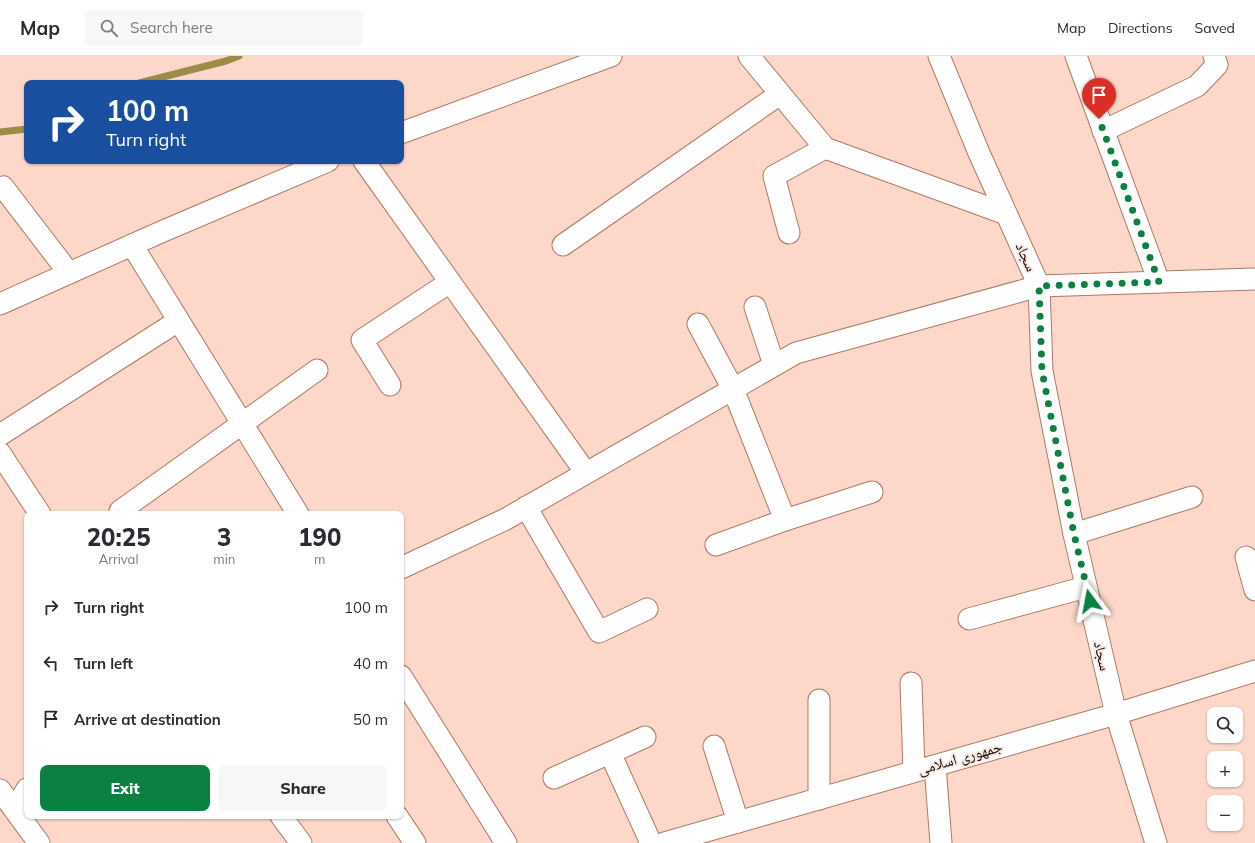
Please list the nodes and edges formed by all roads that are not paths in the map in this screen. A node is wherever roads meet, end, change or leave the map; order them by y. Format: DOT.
graph roads {
  1 [pos="611,56"];
  2 [pos="749,56"];
  3 [pos="939,56"];
  4 [pos="1076,56"];
  5 [pos="1214,56"];
  6 [pos="780,94"];
  7 [pos="1103,131"];
  8 [pos="404,132"];
  9 [pos="825,148"];
  10 [pos="321,164"];
  11 [pos="366,164"];
  12 [pos="0,188"];
  13 [pos="1006,214"];
  14 [pos="789,233"];
  15 [pos="132,245"];
  16 [pos="564,245"];
  17 [pos="69,273"];
  18 [pos="1255,279"];
  19 [pos="450,282"];
  20 [pos="1159,282"];
  21 [pos="1039,286"];
  22 [pos="0,304"];
  23 [pos="755,307"];
  24 [pos="178,321"];
  25 [pos="698,324"];
  26 [pos="774,365"];
  27 [pos="317,370"];
  28 [pos="390,385"];
  29 [pos="733,389"];
  30 [pos="241,424"];
  31 [pos="0,435"];
  32 [pos="0,453"];
  33 [pos="586,473"];
  34 [pos="872,492"];
  35 [pos="1192,497"];
  36 [pos="526,507"];
  37 [pos="38,511"];
  38 [pos="120,511"];
  39 [pos="296,511"];
  40 [pos="785,520"];
  41 [pos="1074,534"];
  42 [pos="716,545"];
  43 [pos="1246,558"];
  44 [pos="404,567"];
  45 [pos="1086,587"];
  46 [pos="1255,590"];
  47 [pos="647,610"];
  48 [pos="968,619"];
  49 [pos="1255,671"];
  50 [pos="404,681"];
  51 [pos="911,683"];
  52 [pos="820,700"];
  53 [pos="1116,714"];
  54 [pos="645,737"];
  55 [pos="714,746"];
  56 [pos="610,753"];
  57 [pos="935,766"];
  58 [pos="914,771"];
  59 [pos="554,778"];
  60 [pos="0,790"];
  61 [pos="819,799"];
  62 [pos="24,800"];
  63 [pos="21,810"];
  64 [pos="26,819"];
  65 [pos="283,819"];
  66 [pos="399,819"];
  67 [pos="738,822"];
  68 [pos="39,843"];
  69 [pos="301,843"];
  70 [pos="415,843"];
  71 [pos="506,843"];
  72 [pos="651,843"];
  73 [pos="664,843"];
  74 [pos="942,843"];
  75 [pos="1156,843"];
  1 -- 8 [label="street"];
  2 -- 6 [label="street"];
  3 -- 13 [label="street, سجاد"];
  4 -- 7 [label="street"];
  5 -- 7 [label="street"];
  6 -- 9 [label="street"];
  6 -- 16 [label="street"];
  7 -- 20 [label="street"];
  9 -- 13 [label="street"];
  9 -- 14 [label="street"];
  10 -- 15 [label="street"];
  11 -- 19 [label="street"];
  12 -- 17 [label="street"];
  13 -- 21 [label="street, سجاد"];
  15 -- 17 [label="street"];
  15 -- 24 [label="street"];
  17 -- 22 [label="street"];
  18 -- 20 [label="street"];
  19 -- 28 [label="street"];
  19 -- 33 [label="street"];
  20 -- 21 [label="street"];
  21 -- 26 [label="street"];
  21 -- 41 [label="street, سجاد"];
  23 -- 26 [label="street"];
  24 -- 30 [label="street"];
  24 -- 31 [label="street"];
  25 -- 29 [label="street"];
  26 -- 29 [label="street"];
  27 -- 30 [label="street"];
  29 -- 33 [label="street"];
  29 -- 40 [label="street"];
  30 -- 38 [label="street"];
  30 -- 39 [label="street"];
  32 -- 37 [label="street"];
  33 -- 36 [label="street"];
  34 -- 40 [label="street"];
  35 -- 41 [label="street"];
  36 -- 44 [label="street"];
  36 -- 47 [label="street"];
  40 -- 42 [label="street"];
  41 -- 45 [label="street, سجاد"];
  43 -- 46 [label="street"];
  45 -- 48 [label="street"];
  45 -- 53 [label="street, سجاد"];
  49 -- 53 [label="street, جمهوری اسلامی"];
  50 -- 71 [label="street"];
  51 -- 58 [label="street"];
  52 -- 61 [label="street"];
  53 -- 57 [label="street, جمهوری اسلامی"];
  53 -- 75 [label="street, سجاد"];
  54 -- 56 [label="street"];
  55 -- 67 [label="street"];
  56 -- 59 [label="street"];
  56 -- 72 [label="street"];
  57 -- 58 [label="street, جمهوری اسلامی"];
  57 -- 74 [label="street"];
  58 -- 61 [label="street, جمهوری اسلامی"];
  60 -- 63 [label="street"];
  61 -- 67 [label="street, جمهوری اسلامی"];
  62 -- 63 [label="street"];
  64 -- 68 [label="street"];
  65 -- 69 [label="street"];
  66 -- 70 [label="street"];
  67 -- 73 [label="street, جمهوری اسلامی"];
}
